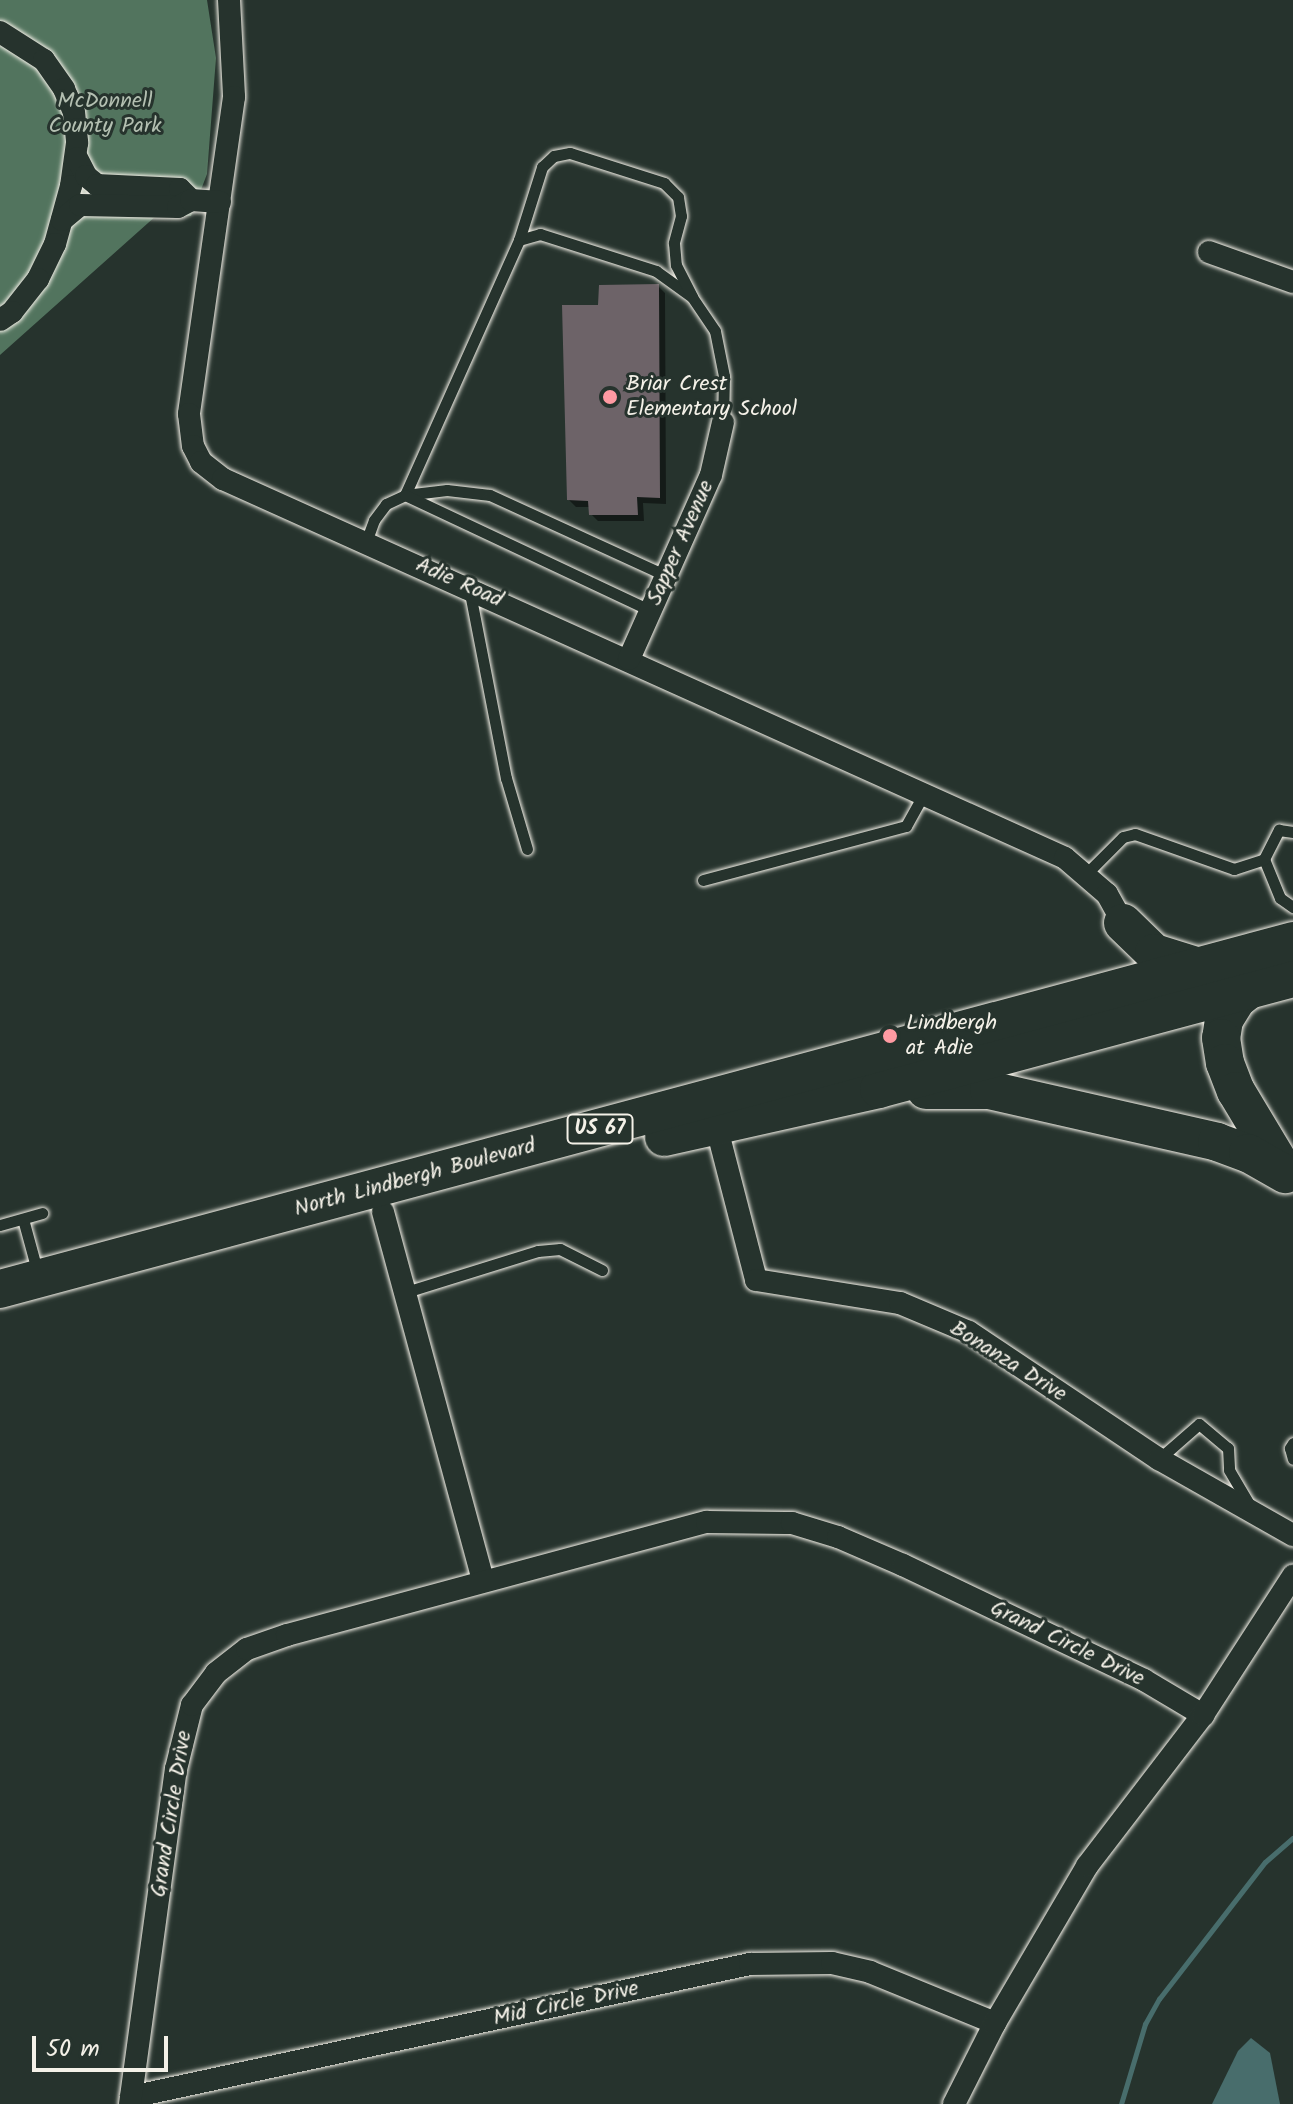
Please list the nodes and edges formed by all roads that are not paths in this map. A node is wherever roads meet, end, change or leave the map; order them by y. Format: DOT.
graph roads {
  1 [pos="229,0"];
  2 [pos="0,32"];
  3 [pos="77,158"];
  4 [pos="191,200"];
  5 [pos="220,202"];
  6 [pos="62,220"];
  7 [pos="519,240"];
  8 [pos="1209,252"];
  9 [pos="1293,282"];
  10 [pos="692,297"];
  11 [pos="0,320"];
  12 [pos="723,422"];
  13 [pos="405,495"];
  14 [pos="366,542"];
  15 [pos="667,576"];
  16 [pos="469,587"];
  17 [pos="651,611"];
  18 [pos="629,659"];
  19 [pos="925,793"];
  20 [pos="1293,832"];
  21 [pos="527,849"];
  22 [pos="1264,859"];
  23 [pos="1087,873"];
  24 [pos="703,880"];
  25 [pos="1293,907"];
  26 [pos="1123,923"];
  27 [pos="1293,941"];
  28 [pos="1199,967"];
  29 [pos="1293,978"];
  30 [pos="1250,989"];
  31 [pos="1097,994"];
  32 [pos="879,1089"];
  33 [pos="716,1125"];
  34 [pos="1289,1180"];
  35 [pos="383,1212"];
  36 [pos="42,1213"];
  37 [pos="23,1219"];
  38 [pos="0,1225"];
  39 [pos="602,1270"];
  40 [pos="40,1279"];
  41 [pos="0,1289"];
  42 [pos="406,1292"];
  43 [pos="0,1314"];
  44 [pos="1293,1443"];
  45 [pos="1159,1459"];
  46 [pos="1293,1459"];
  47 [pos="1252,1509"];
  48 [pos="1293,1535"];
  49 [pos="1293,1576"];
  50 [pos="483,1580"];
  51 [pos="1203,1715"];
  52 [pos="995,2023"];
  53 [pos="131,2100"];
  54 [pos="954,2104"];
  1 -- 5 [label="street, Adie Road"];
  2 -- 3 [label="street"];
  3 -- 4 [label="street"];
  3 -- 6 [label="street"];
  4 -- 5 [label="street"];
  4 -- 6 [label="street"];
  5 -- 14 [label="street, Adie Road"];
  6 -- 11 [label="street"];
  7 -- 10 [label="lane"];
  7 -- 10 [label="lane"];
  7 -- 13 [label="lane"];
  8 -- 9 [label="street"];
  10 -- 12 [label="lane"];
  12 -- 15 [label="street, Sapper Avenue"];
  13 -- 14 [label="lane"];
  13 -- 15 [label="lane"];
  13 -- 17 [label="lane"];
  14 -- 16 [label="street, Adie Road"];
  15 -- 17 [label="street, Sapper Avenue"];
  16 -- 18 [label="street, Adie Road"];
  16 -- 21 [label="lane"];
  17 -- 18 [label="street, Sapper Avenue"];
  18 -- 19 [label="street, Adie Road"];
  19 -- 23 [label="street, Adie Road"];
  19 -- 24 [label="lane"];
  20 -- 22 [label="lane"];
  22 -- 23 [label="lane"];
  22 -- 25 [label="lane"];
  23 -- 26 [label="street, Adie Road"];
  26 -- 28 [label="highway"];
  26 -- 31 [label="highway"];
  27 -- 28 [label="highway, North Lindbergh Boulevard / US 67"];
  28 -- 31 [label="highway, North Lindbergh Boulevard / US 67"];
  29 -- 30 [label="highway, North Lindbergh Boulevard / US 67"];
  30 -- 32 [label="highway, North Lindbergh Boulevard / US 67"];
  30 -- 34 [label="highway"];
  31 -- 40 [label="highway, North Lindbergh Boulevard / US 67"];
  32 -- 33 [label="highway, North Lindbergh Boulevard / US 67"];
  32 -- 34 [label="highway"];
  33 -- 35 [label="highway, North Lindbergh Boulevard / US 67"];
  33 -- 45 [label="street, Bonanza Drive"];
  35 -- 42 [label="street"];
  35 -- 43 [label="highway, North Lindbergh Boulevard / US 67"];
  36 -- 37 [label="lane"];
  37 -- 38 [label="lane"];
  37 -- 40 [label="lane"];
  39 -- 42 [label="lane"];
  40 -- 41 [label="highway, North Lindbergh Boulevard / US 67"];
  42 -- 50 [label="street"];
  44 -- 46 [label="lane"];
  45 -- 47 [label="street, Bonanza Drive"];
  45 -- 47 [label="lane"];
  47 -- 48 [label="street, Bonanza Drive"];
  49 -- 51 [label="street"];
  50 -- 51 [label="street, Grand Circle Drive"];
  50 -- 53 [label="street, Grand Circle Drive"];
  51 -- 52 [label="street"];
  52 -- 53 [label="street, Mid Circle Drive"];
  52 -- 54 [label="street"];
}
